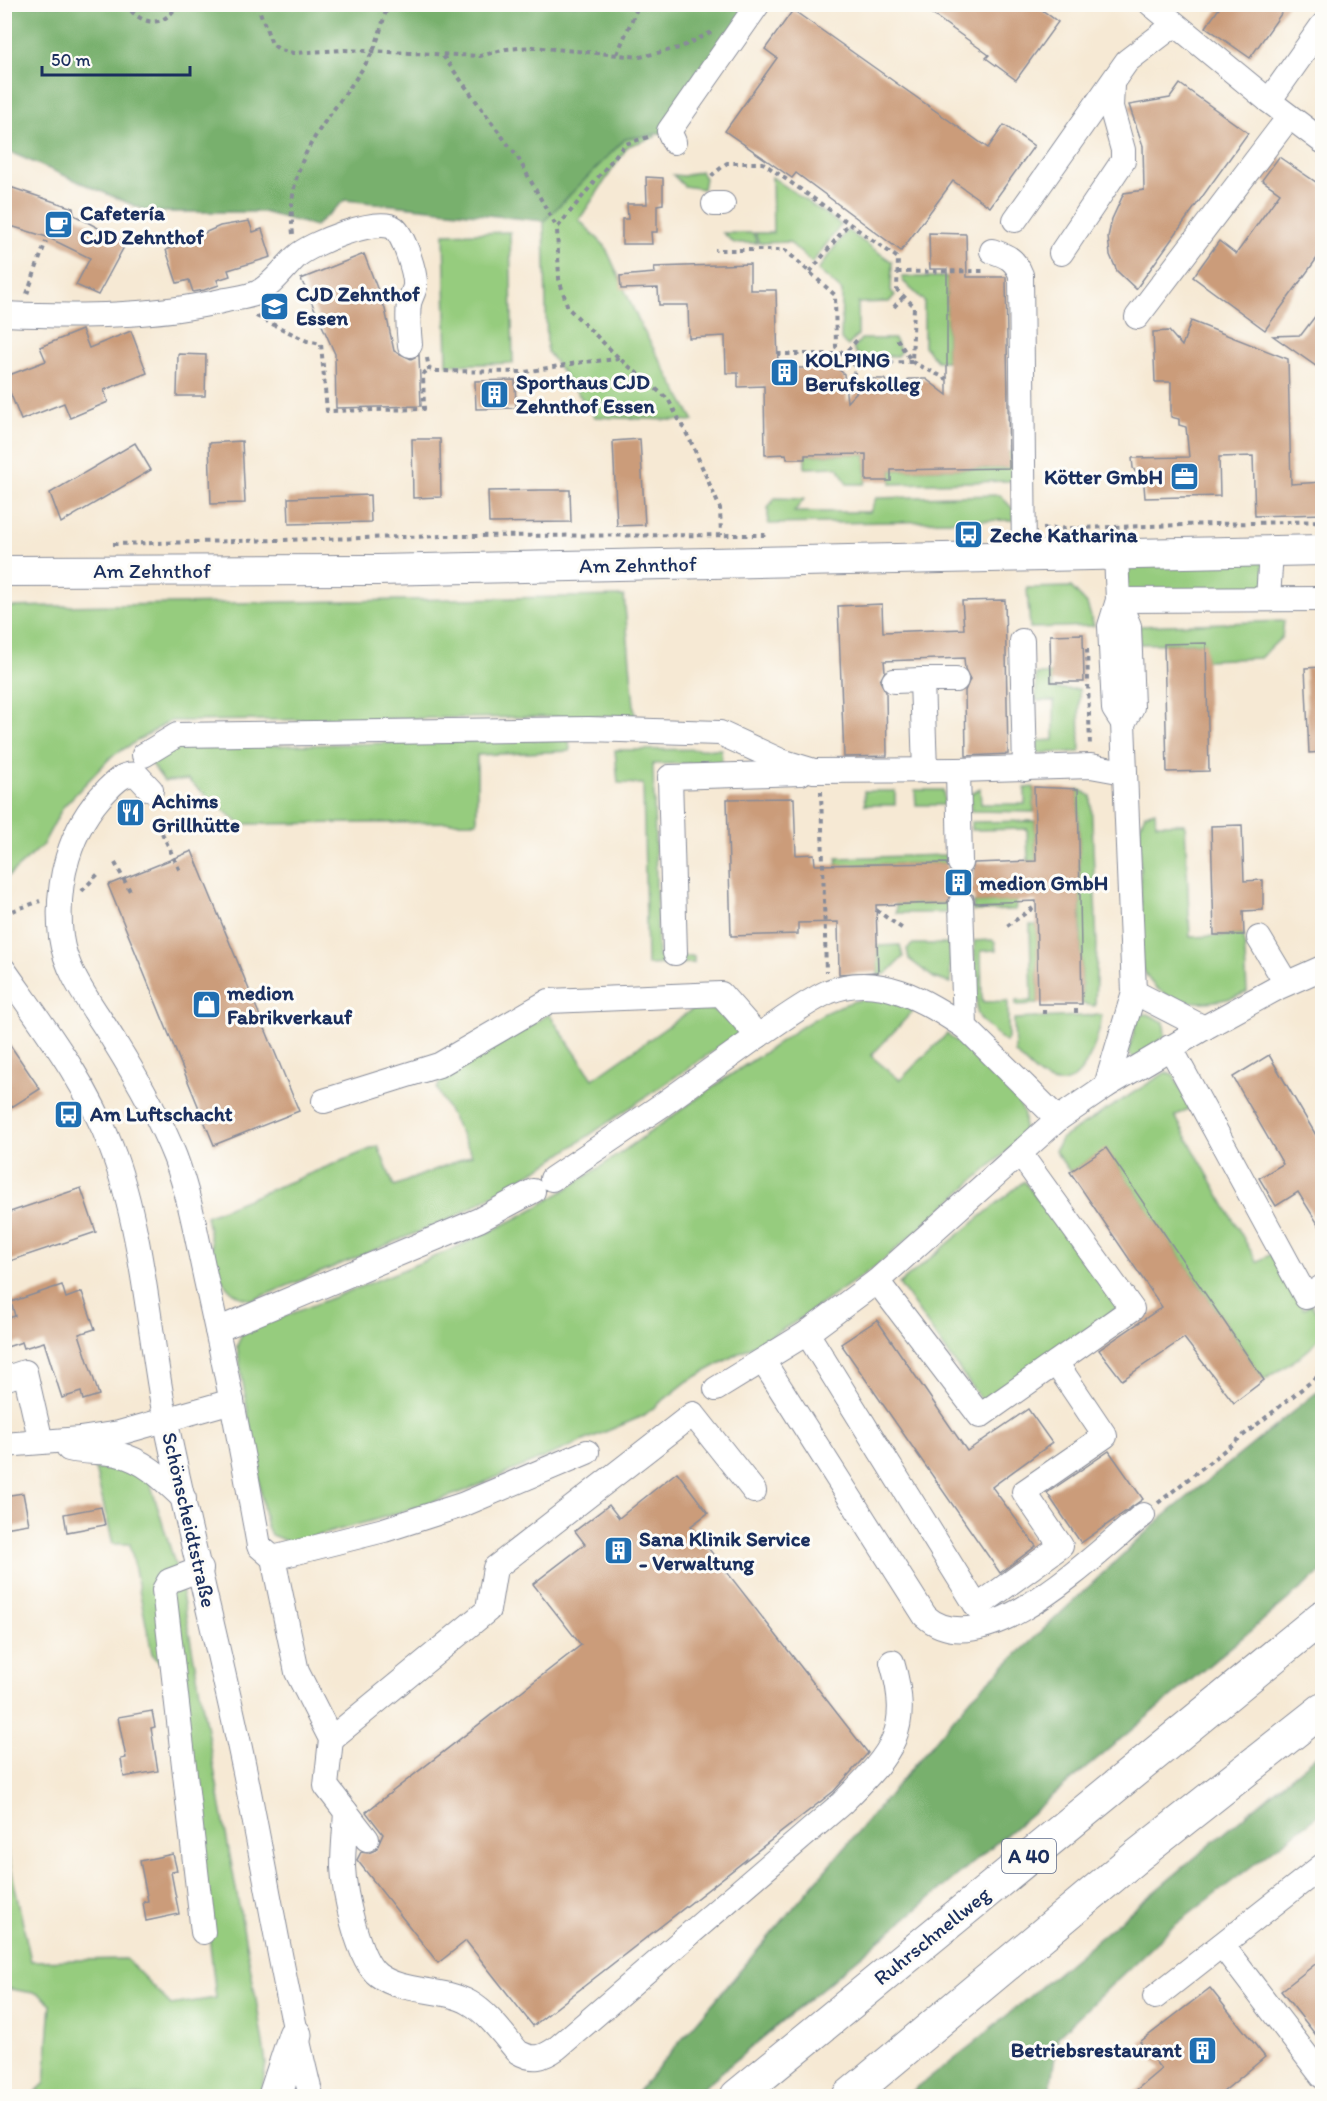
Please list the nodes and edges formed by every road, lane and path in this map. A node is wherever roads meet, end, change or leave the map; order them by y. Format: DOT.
graph roads {
  1 [pos="125,4"];
  2 [pos="178,4"];
  3 [pos="257,4"];
  4 [pos="388,4"];
  5 [pos="639,4"];
  6 [pos="758,4"];
  7 [pos="1151,4"];
  8 [pos="1174,25"];
  9 [pos="1323,26"];
  10 [pos="731,42"];
  11 [pos="372,52"];
  12 [pos="617,54"];
  13 [pos="443,56"];
  14 [pos="1112,85"];
  15 [pos="1269,101"];
  16 [pos="1289,117"];
  17 [pos="672,136"];
  18 [pos="1323,141"];
  19 [pos="711,176"];
  20 [pos="1015,220"];
  21 [pos="849,223"];
  22 [pos="557,228"];
  23 [pos="46,241"];
  24 [pos="715,250"];
  25 [pos="992,251"];
  26 [pos="1061,253"];
  27 [pos="298,255"];
  28 [pos="1017,265"];
  29 [pos="810,272"];
  30 [pos="897,272"];
  31 [pos="904,296"];
  32 [pos="230,299"];
  33 [pos="894,307"];
  34 [pos="12,315"];
  35 [pos="1137,317"];
  36 [pos="858,339"];
  37 [pos="897,339"];
  38 [pos="410,345"];
  39 [pos="777,354"];
  40 [pos="844,354"];
  41 [pos="620,359"];
  42 [pos="912,362"];
  43 [pos="854,363"];
  44 [pos="429,369"];
  45 [pos="947,379"];
  46 [pos="846,382"];
  47 [pos="1323,521"];
  48 [pos="721,535"];
  49 [pos="775,535"];
  50 [pos="1024,543"];
  51 [pos="105,545"];
  52 [pos="1323,550"];
  53 [pos="1271,551"];
  54 [pos="1116,555"];
  55 [pos="4,571"];
  56 [pos="1276,599"];
  57 [pos="1323,599"];
  58 [pos="1118,600"];
  59 [pos="1022,641"];
  60 [pos="922,680"];
  61 [pos="956,680"];
  62 [pos="894,681"];
  63 [pos="144,755"];
  64 [pos="1025,769"];
  65 [pos="958,770"];
  66 [pos="925,771"];
  67 [pos="822,772"];
  68 [pos="1124,772"];
  69 [pos="151,790"];
  70 [pos="162,833"];
  71 [pos="115,863"];
  72 [pos="960,863"];
  73 [pos="180,871"];
  74 [pos="130,891"];
  75 [pos="62,894"];
  76 [pos="961,903"];
  77 [pos="1036,906"];
  78 [pos="876,910"];
  79 [pos="4,914"];
  80 [pos="1007,926"];
  81 [pos="903,929"];
  82 [pos="1259,938"];
  83 [pos="675,952"];
  84 [pos="1323,968"];
  85 [pos="4,970"];
  86 [pos="1286,983"];
  87 [pos="1134,992"];
  88 [pos="827,993"];
  89 [pos="964,1028"];
  90 [pos="1204,1028"];
  91 [pos="758,1036"];
  92 [pos="1170,1047"];
  93 [pos="1106,1086"];
  94 [pos="324,1101"];
  95 [pos="1058,1119"];
  96 [pos="1021,1155"];
  97 [pos="877,1281"];
  98 [pos="1323,1287"];
  99 [pos="217,1330"];
  100 [pos="807,1333"];
  101 [pos="763,1361"];
  102 [pos="1056,1363"];
  103 [pos="1323,1373"];
  104 [pos="4,1379"];
  105 [pos="716,1389"];
  106 [pos="232,1401"];
  107 [pos="165,1419"];
  108 [pos="41,1442"];
  109 [pos="4,1445"];
  110 [pos="587,1452"];
  111 [pos="754,1491"];
  112 [pos="184,1499"];
  113 [pos="1143,1515"];
  114 [pos="273,1558"];
  115 [pos="201,1569"];
  116 [pos="976,1607"];
  117 [pos="1323,1617"];
  118 [pos="947,1630"];
  119 [pos="892,1662"];
  120 [pos="1323,1710"];
  121 [pos="331,1739"];
  122 [pos="346,1812"];
  123 [pos="367,1839"];
  124 [pos="1323,1866"];
  125 [pos="202,1932"];
  126 [pos="1222,1945"];
  127 [pos="1155,1997"];
  128 [pos="295,2035"];
  129 [pos="1323,2076"];
  130 [pos="275,2097"];
  131 [pos="311,2097"];
  132 [pos="737,2097"];
  133 [pos="849,2097"];
  1 -- 2 [label="path"];
  3 -- 11 [label="path"];
  4 -- 11 [label="path"];
  5 -- 12 [label="path"];
  6 -- 10 [label="street"];
  7 -- 8 [label="street"];
  8 -- 14 [label="street"];
  8 -- 15 [label="street"];
  9 -- 15 [label="street"];
  10 -- 12 [label="path"];
  10 -- 17 [label="street"];
  11 -- 13 [label="path"];
  11 -- 27 [label="path"];
  12 -- 13 [label="path"];
  13 -- 22 [label="path"];
  14 -- 20 [label="street"];
  14 -- 26 [label="street"];
  15 -- 16 [label="street"];
  16 -- 18 [label="street"];
  16 -- 35 [label="street"];
  17 -- 22 [label="path"];
  19 -- 21 [label="path"];
  21 -- 29 [label="path"];
  21 -- 30 [label="path"];
  22 -- 41 [label="path"];
  23 -- 34 [label="path"];
  24 -- 29 [label="path"];
  25 -- 28 [label="street"];
  27 -- 32 [label="street"];
  27 -- 38 [label="street"];
  28 -- 30 [label="path"];
  28 -- 50 [label="street"];
  29 -- 40 [label="path"];
  30 -- 31 [label="path"];
  31 -- 33 [label="path"];
  31 -- 42 [label="path"];
  32 -- 34 [label="street"];
  32 -- 44 [label="path"];
  36 -- 40 [label="path"];
  37 -- 42 [label="path"];
  38 -- 44 [label="path"];
  39 -- 40 [label="path"];
  40 -- 43 [label="path"];
  41 -- 44 [label="path"];
  41 -- 48 [label="path"];
  42 -- 43 [label="path"];
  42 -- 45 [label="path"];
  43 -- 46 [label="path"];
  47 -- 50 [label="path"];
  48 -- 49 [label="path"];
  48 -- 51 [label="path"];
  50 -- 54 [label="main road, Am Zehnthof"];
  50 -- 55 [label="main road, Am Zehnthof"];
  52 -- 53 [label="main road, Am Zehnthof"];
  53 -- 54 [label="main road, Am Zehnthof"];
  53 -- 56 [label="street"];
  54 -- 58 [label="street"];
  56 -- 57 [label="street"];
  56 -- 58 [label="street"];
  58 -- 68 [label="street"];
  59 -- 64 [label="street"];
  60 -- 61 [label="street"];
  60 -- 62 [label="street"];
  60 -- 66 [label="street"];
  63 -- 67 [label="street"];
  64 -- 65 [label="street"];
  64 -- 68 [label="street"];
  65 -- 66 [label="street"];
  65 -- 72 [label="street"];
  66 -- 67 [label="street"];
  67 -- 83 [label="street"];
  67 -- 88 [label="path"];
  68 -- 87 [label="street"];
  69 -- 75 [label="street"];
  70 -- 73 [label="path"];
  71 -- 74 [label="path"];
  75 -- 79 [label="path"];
  75 -- 99 [label="street"];
  76 -- 89 [label="street"];
  77 -- 80 [label="path"];
  78 -- 81 [label="path"];
  82 -- 86 [label="street"];
  84 -- 86 [label="street"];
  85 -- 107 [label="street, Schönscheidtstraße"];
  86 -- 90 [label="street"];
  87 -- 90 [label="street"];
  87 -- 93 [label="street"];
  88 -- 89 [label="street"];
  88 -- 91 [label="street"];
  89 -- 95 [label="street"];
  90 -- 92 [label="street"];
  91 -- 94 [label="street"];
  91 -- 99 [label="street"];
  92 -- 93 [label="street"];
  92 -- 98 [label="street"];
  93 -- 95 [label="street"];
  95 -- 96 [label="street"];
  96 -- 97 [label="street"];
  96 -- 102 [label="street"];
  97 -- 100 [label="street"];
  97 -- 102 [label="street"];
  99 -- 106 [label="street"];
  100 -- 101 [label="street"];
  100 -- 116 [label="street"];
  101 -- 105 [label="street"];
  101 -- 118 [label="street"];
  102 -- 116 [label="street"];
  103 -- 113 [label="path"];
  104 -- 108 [label="street"];
  106 -- 107 [label="street"];
  106 -- 114 [label="street"];
  107 -- 108 [label="street"];
  107 -- 112 [label="street, Schönscheidtstraße"];
  108 -- 109 [label="street"];
  108 -- 112 [label="street"];
  110 -- 114 [label="street"];
  111 -- 121 [label="street"];
  112 -- 115 [label="street, Schönscheidtstraße"];
  113 -- 118 [label="street"];
  114 -- 121 [label="street"];
  115 -- 125 [label="street"];
  115 -- 128 [label="street, Schönscheidtstraße"];
  116 -- 118 [label="street"];
  117 -- 132 [label="highway, Ruhrschnellweg / A 40"];
  119 -- 122 [label="street"];
  120 -- 133 [label="highway"];
  121 -- 122 [label="street"];
  122 -- 123 [label="street"];
  124 -- 126 [label="street"];
  126 -- 127 [label="street"];
  126 -- 129 [label="street"];
  128 -- 130 [label="highway"];
  128 -- 131 [label="street, Schönscheidtstraße"];
}
